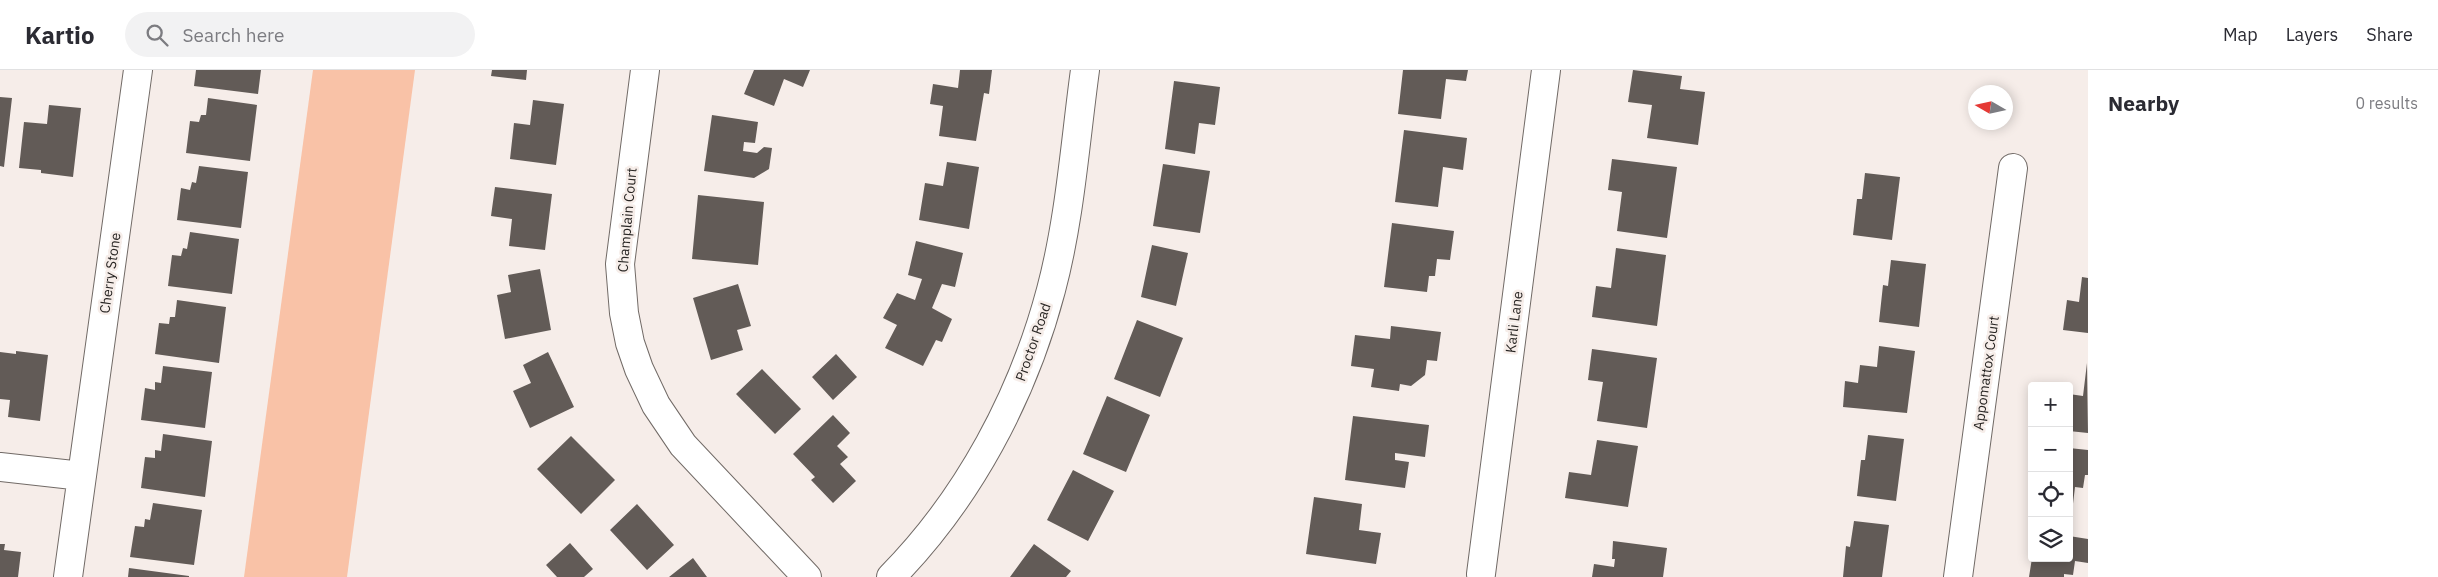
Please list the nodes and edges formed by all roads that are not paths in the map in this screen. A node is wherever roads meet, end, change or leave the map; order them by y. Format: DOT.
graph roads {
  1 [pos="138,70"];
  2 [pos="645,70"];
  3 [pos="1085,70"];
  4 [pos="1546,70"];
  5 [pos="2014,168"];
  6 [pos="0,467"];
  7 [pos="82,476"];
  8 [pos="1481,574"];
  9 [pos="68,577"];
  10 [pos="807,577"];
  11 [pos="891,577"];
  12 [pos="1958,577"];
  1 -- 7 [label="street, Cherry Stone"];
  2 -- 10 [label="street, Champlain Court"];
  3 -- 11 [label="street, Proctor Road"];
  4 -- 8 [label="street, Karli Lane"];
  5 -- 12 [label="street, Appomattox Court"];
  6 -- 7 [label="street"];
  7 -- 9 [label="street, Cherry Stone"];
}
